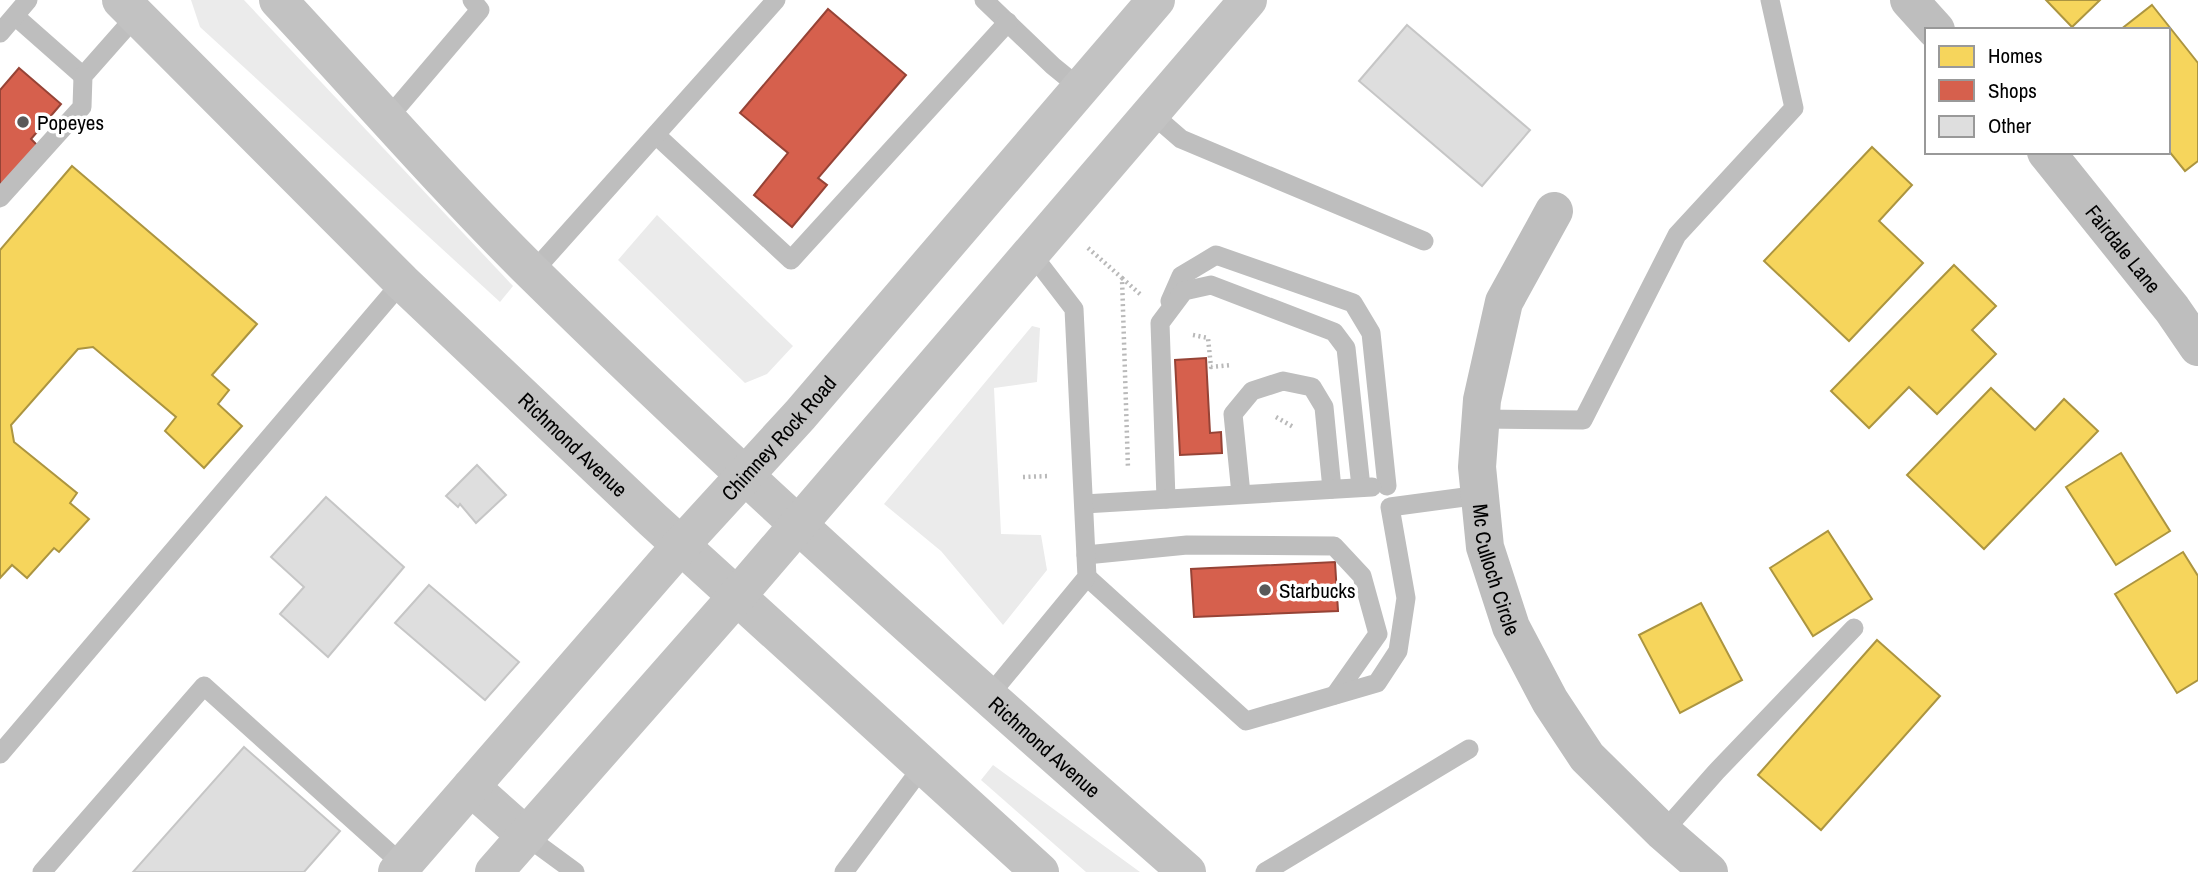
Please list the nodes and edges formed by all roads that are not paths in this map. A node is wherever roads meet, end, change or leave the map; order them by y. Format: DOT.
graph roads {
  1 [pos="28,0"];
  2 [pos="278,0"];
  3 [pos="472,0"];
  4 [pos="776,0"];
  5 [pos="984,0"];
  6 [pos="1156,0"];
  7 [pos="1248,0"];
  8 [pos="1770,0"];
  9 [pos="1909,0"];
  10 [pos="128,8"];
  11 [pos="15,16"];
  12 [pos="1008,22"];
  13 [pos="1934,28"];
  14 [pos="0,33"];
  15 [pos="83,76"];
  16 [pos="1080,88"];
  17 [pos="1151,113"];
  18 [pos="388,118"];
  19 [pos="656,135"];
  20 [pos="2048,154"];
  21 [pos="0,198"];
  22 [pos="1554,211"];
  23 [pos="1424,241"];
  24 [pos="1031,253"];
  25 [pos="532,273"];
  26 [pos="402,282"];
  27 [pos="2185,301"];
  28 [pos="1164,315"];
  29 [pos="2198,347"];
  30 [pos="1481,419"];
  31 [pos="744,475"];
  32 [pos="1387,486"];
  33 [pos="1361,487"];
  34 [pos="1332,489"];
  35 [pos="1241,494"];
  36 [pos="1480,495"];
  37 [pos="1166,499"];
  38 [pos="1084,504"];
  39 [pos="1390,507"];
  40 [pos="797,524"];
  41 [pos="681,545"];
  42 [pos="1086,555"];
  43 [pos="1087,577"];
  44 [pos="737,596"];
  45 [pos="1854,628"];
  46 [pos="1335,695"];
  47 [pos="988,697"];
  48 [pos="1469,749"];
  49 [pos="0,754"];
  50 [pos="923,766"];
  51 [pos="471,787"];
  52 [pos="1662,832"];
  53 [pos="526,836"];
  54 [pos="400,869"];
  55 [pos="42,872"];
  56 [pos="495,872"];
  57 [pos="575,872"];
  58 [pos="844,872"];
  59 [pos="1040,872"];
  60 [pos="1187,872"];
  61 [pos="1265,872"];
  62 [pos="1709,872"];
  1 -- 11 [label="lane"];
  2 -- 18 [label="main road, Richmond Avenue"];
  3 -- 18 [label="lane"];
  4 -- 19 [label="lane"];
  5 -- 12 [label="lane"];
  6 -- 16 [label="main road, Chimney Rock Road"];
  7 -- 17 [label="main road"];
  8 -- 30 [label="lane"];
  9 -- 13 [label="street"];
  10 -- 15 [label="lane"];
  10 -- 26 [label="main road, Richmond Avenue"];
  11 -- 14 [label="lane"];
  11 -- 15 [label="lane"];
  12 -- 16 [label="lane"];
  12 -- 19 [label="lane"];
  15 -- 21 [label="lane"];
  16 -- 31 [label="main road, Chimney Rock Road"];
  17 -- 23 [label="lane"];
  17 -- 24 [label="main road"];
  18 -- 25 [label="main road, Richmond Avenue"];
  19 -- 25 [label="lane"];
  20 -- 27 [label="street, Fairdale Lane"];
  22 -- 30 [label="street, Mc Culloch Circle"];
  24 -- 38 [label="lane"];
  24 -- 40 [label="main road"];
  25 -- 31 [label="main road, Richmond Avenue"];
  26 -- 41 [label="main road, Richmond Avenue"];
  26 -- 49 [label="lane"];
  27 -- 29 [label="street, Fairdale Lane"];
  28 -- 32 [label="lane"];
  28 -- 33 [label="lane"];
  28 -- 37 [label="lane"];
  30 -- 36 [label="street, Mc Culloch Circle"];
  31 -- 40 [label="main road, Richmond Avenue"];
  31 -- 41 [label="main road, Chimney Rock Road"];
  32 -- 33 [label="lane"];
  32 -- 39 [label="lane"];
  33 -- 34 [label="lane"];
  34 -- 35 [label="lane"];
  34 -- 35 [label="lane"];
  35 -- 37 [label="lane"];
  36 -- 39 [label="lane"];
  36 -- 52 [label="street, Mc Culloch Circle"];
  37 -- 38 [label="lane"];
  38 -- 42 [label="lane"];
  39 -- 46 [label="lane"];
  40 -- 44 [label="main road"];
  40 -- 47 [label="main road, Richmond Avenue"];
  41 -- 44 [label="main road, Richmond Avenue"];
  41 -- 51 [label="main road, Chimney Rock Road"];
  42 -- 43 [label="lane"];
  42 -- 46 [label="lane"];
  43 -- 46 [label="lane"];
  43 -- 47 [label="lane"];
  44 -- 50 [label="main road, Richmond Avenue"];
  44 -- 53 [label="main road"];
  45 -- 52 [label="lane"];
  47 -- 60 [label="main road, Richmond Avenue"];
  48 -- 61 [label="lane"];
  50 -- 58 [label="lane"];
  50 -- 59 [label="main road, Richmond Avenue"];
  51 -- 53 [label="main road"];
  51 -- 54 [label="main road, Chimney Rock Road"];
  52 -- 62 [label="street, Mc Culloch Circle"];
  53 -- 56 [label="main road"];
  53 -- 57 [label="lane"];
  54 -- 55 [label="lane"];
}
